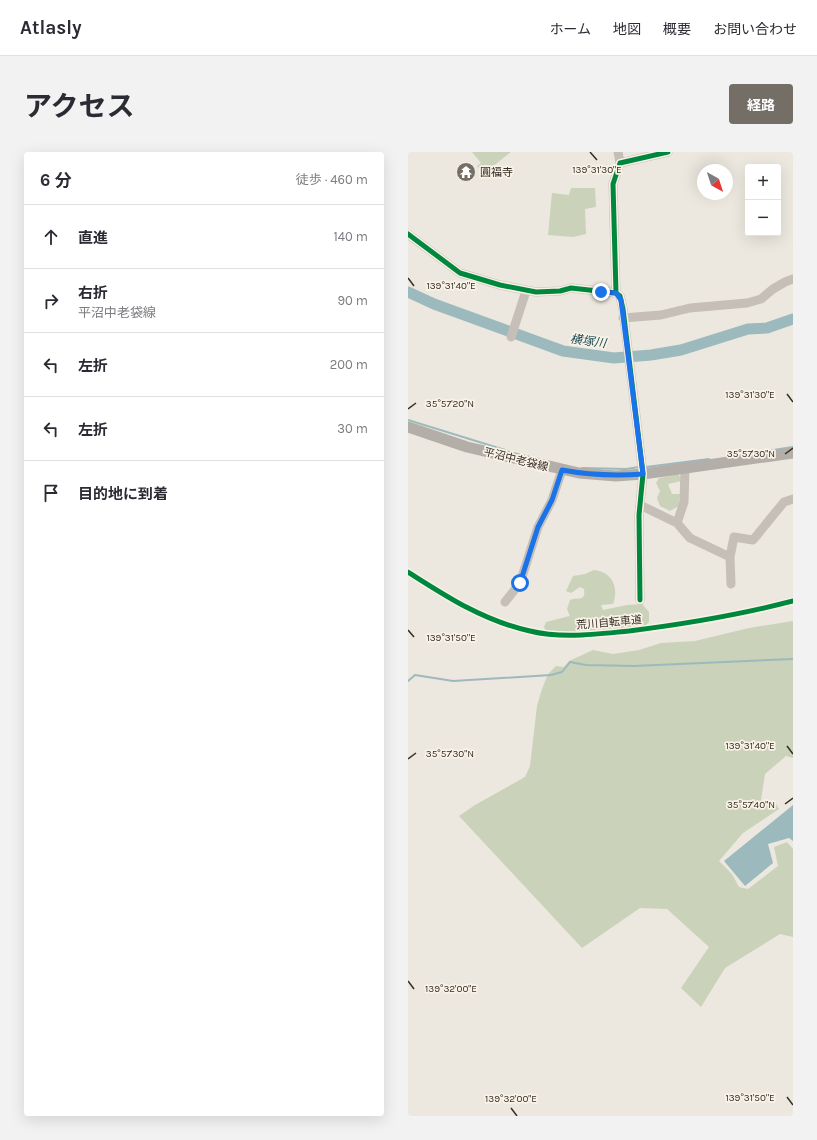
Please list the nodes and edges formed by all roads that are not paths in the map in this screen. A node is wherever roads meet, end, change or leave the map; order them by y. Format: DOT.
graph roads {
  1 [pos="618,152"];
  2 [pos="668,152"];
  3 [pos="620,163"];
  4 [pos="408,234"];
  5 [pos="793,280"];
  6 [pos="526,291"];
  7 [pos="616,293"];
  8 [pos="623,318"];
  9 [pos="511,337"];
  10 [pos="408,427"];
  11 [pos="793,453"];
  12 [pos="685,468"];
  13 [pos="562,470"];
  14 [pos="643,474"];
  15 [pos="793,499"];
  16 [pos="640,505"];
  17 [pos="677,523"];
  18 [pos="730,557"];
  19 [pos="731,584"];
  20 [pos="640,600"];
  21 [pos="505,602"];
  1 -- 3 [label="street"];
  2 -- 3 [label="street"];
  3 -- 7 [label="street"];
  4 -- 6 [label="street"];
  5 -- 8 [label="street"];
  6 -- 7 [label="street"];
  6 -- 9 [label="street"];
  7 -- 8 [label="street"];
  8 -- 14 [label="street"];
  10 -- 13 [label="main road, 平沼中老袋線"];
  11 -- 12 [label="main road, 平沼中老袋線"];
  12 -- 14 [label="main road, 平沼中老袋線"];
  12 -- 17 [label="street"];
  13 -- 14 [label="main road, 平沼中老袋線"];
  13 -- 21 [label="street"];
  14 -- 16 [label="street"];
  15 -- 18 [label="street"];
  16 -- 17 [label="street"];
  16 -- 20 [label="street"];
  17 -- 18 [label="street"];
  18 -- 19 [label="street"];
}
